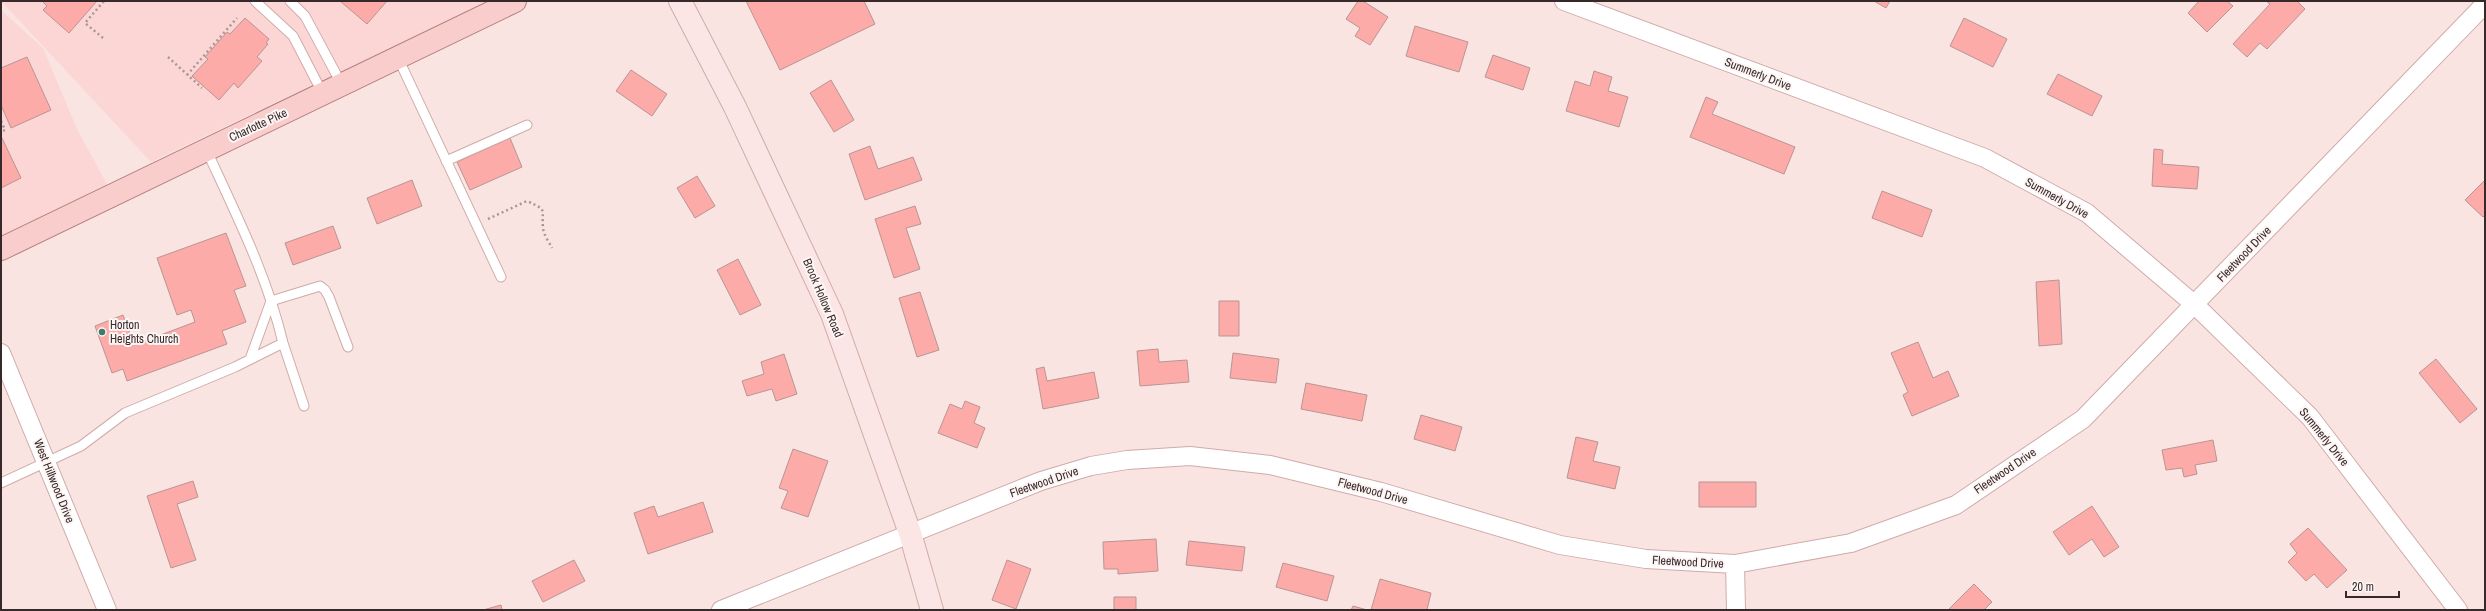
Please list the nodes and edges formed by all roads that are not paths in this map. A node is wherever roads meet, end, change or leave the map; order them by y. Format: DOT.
graph roads {
  1 [pos="255,1"];
  2 [pos="290,1"];
  3 [pos="515,1"];
  4 [pos="680,1"];
  5 [pos="1564,1"];
  6 [pos="2485,4"];
  7 [pos="398,58"];
  8 [pos="333,90"];
  9 [pos="527,125"];
  10 [pos="206,149"];
  11 [pos="446,161"];
  12 [pos="1,248"];
  13 [pos="501,277"];
  14 [pos="271,301"];
  15 [pos="2195,304"];
  16 [pos="283,343"];
  17 [pos="348,347"];
  18 [pos="1,352"];
  19 [pos="250,359"];
  20 [pos="304,406"];
  21 [pos="47,462"];
  22 [pos="1,483"];
  23 [pos="910,533"];
  24 [pos="1735,564"];
  25 [pos="107,610"];
  26 [pos="721,610"];
  27 [pos="932,610"];
  28 [pos="1736,610"];
  29 [pos="2458,610"];
  1 -- 8 [label="lane"];
  2 -- 8 [label="lane"];
  3 -- 7 [label="main road, Charlotte Pike"];
  4 -- 23 [label="street, Brook Hollow Road"];
  5 -- 15 [label="street, Summerly Drive"];
  6 -- 15 [label="street, Fleetwood Drive"];
  7 -- 8 [label="main road, Charlotte Pike"];
  7 -- 11 [label="lane"];
  8 -- 10 [label="main road, Charlotte Pike"];
  9 -- 11 [label="lane"];
  10 -- 12 [label="main road, Charlotte Pike"];
  10 -- 14 [label="lane"];
  11 -- 13 [label="lane"];
  14 -- 16 [label="lane"];
  14 -- 17 [label="lane"];
  14 -- 19 [label="lane"];
  15 -- 24 [label="street, Fleetwood Drive"];
  15 -- 29 [label="street, Summerly Drive"];
  16 -- 19 [label="lane"];
  16 -- 20 [label="lane"];
  18 -- 21 [label="street, West Hillwood Drive"];
  19 -- 21 [label="lane"];
  21 -- 22 [label="lane"];
  21 -- 25 [label="street, West Hillwood Drive"];
  23 -- 24 [label="street, Fleetwood Drive"];
  23 -- 26 [label="street, Fleetwood Drive"];
  23 -- 27 [label="street, Brook Hollow Road"];
  24 -- 28 [label="street"];
}
